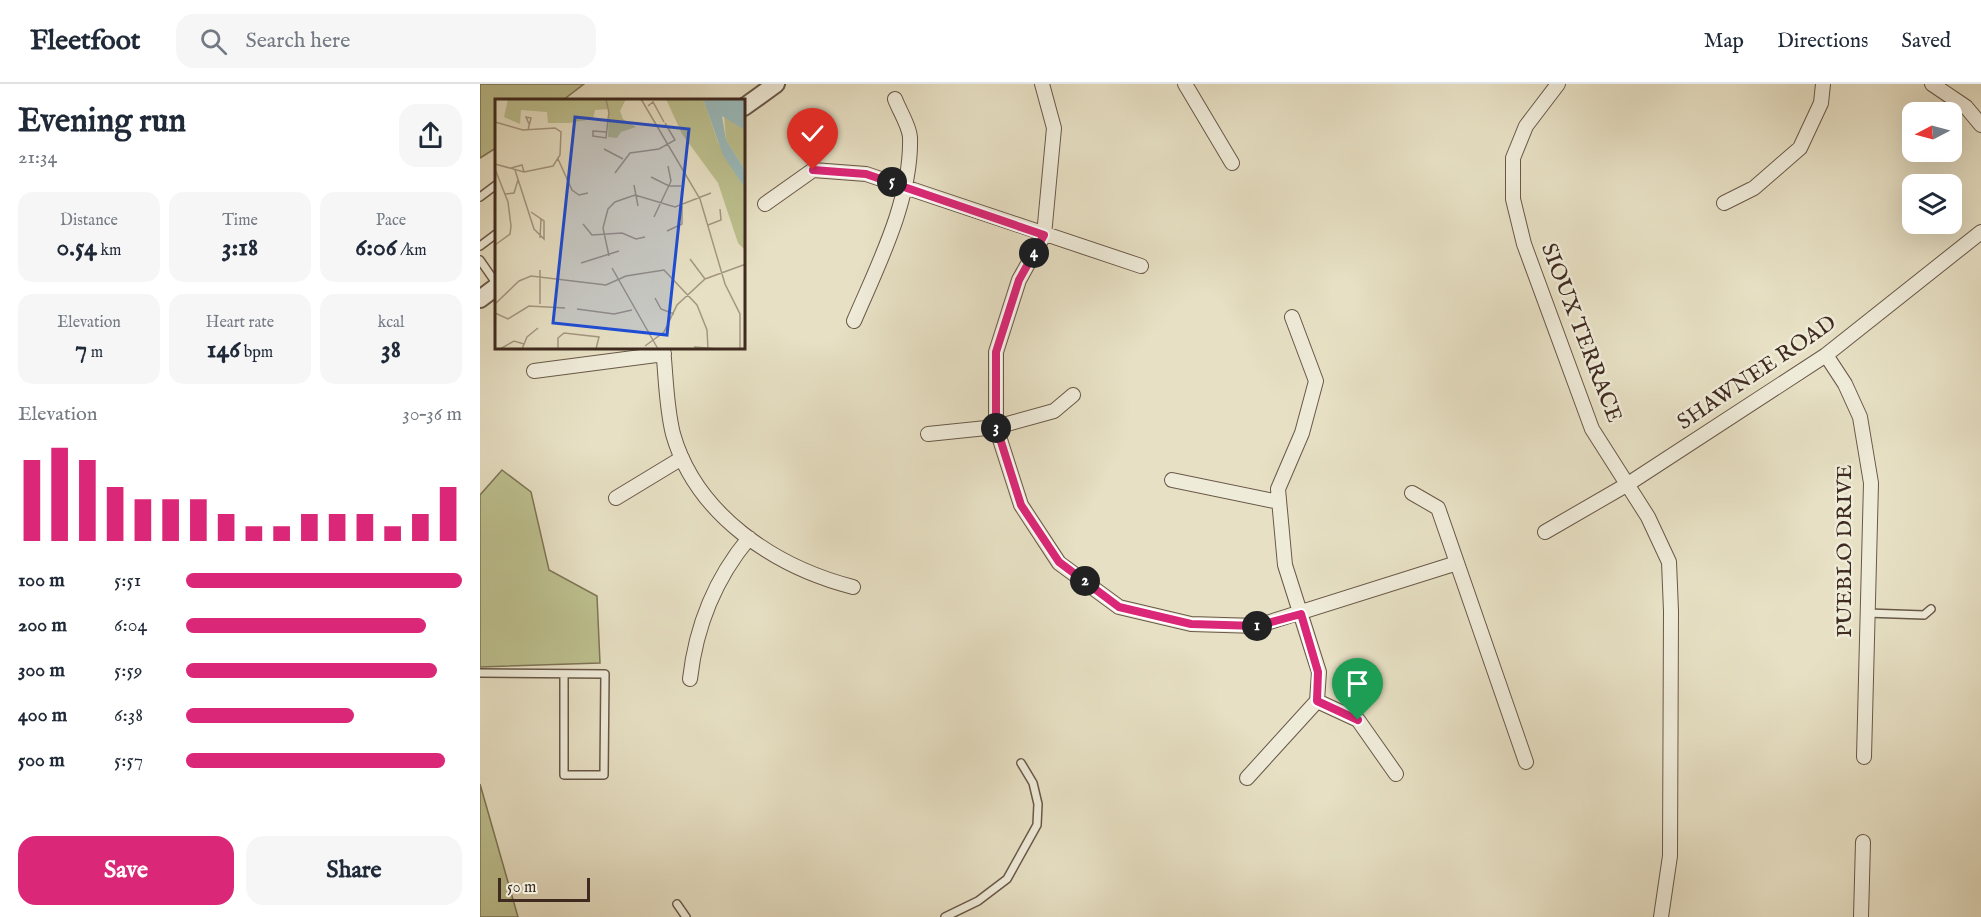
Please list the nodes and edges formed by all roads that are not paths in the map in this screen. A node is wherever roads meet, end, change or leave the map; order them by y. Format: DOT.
graph roads {
  1 [pos="776,84"];
  2 [pos="1042,84"];
  3 [pos="1185,84"];
  4 [pos="1558,84"];
  5 [pos="1823,84"];
  6 [pos="1932,84"];
  7 [pos="895,99"];
  8 [pos="746,106"];
  9 [pos="1981,125"];
  10 [pos="1232,163"];
  11 [pos="495,186"];
  12 [pos="905,186"];
  13 [pos="480,196"];
  14 [pos="1724,203"];
  15 [pos="765,204"];
  16 [pos="1981,232"];
  17 [pos="495,235"];
  18 [pos="1044,235"];
  19 [pos="480,246"];
  20 [pos="480,260"];
  21 [pos="1141,266"];
  22 [pos="495,283"];
  23 [pos="495,286"];
  24 [pos="480,298"];
  25 [pos="1292,317"];
  26 [pos="854,321"];
  27 [pos="663,351"];
  28 [pos="1827,355"];
  29 [pos="534,371"];
  30 [pos="1073,394"];
  31 [pos="996,426"];
  32 [pos="928,434"];
  33 [pos="682,458"];
  34 [pos="1172,480"];
  35 [pos="1628,484"];
  36 [pos="1412,493"];
  37 [pos="616,498"];
  38 [pos="1279,502"];
  39 [pos="1545,532"];
  40 [pos="749,538"];
  41 [pos="1457,563"];
  42 [pos="853,587"];
  43 [pos="1931,609"];
  44 [pos="1867,613"];
  45 [pos="1301,614"];
  46 [pos="480,673"];
  47 [pos="564,674"];
  48 [pos="690,680"];
  49 [pos="1317,701"];
  50 [pos="1864,757"];
  51 [pos="1526,762"];
  52 [pos="1021,763"];
  53 [pos="1396,774"];
  54 [pos="1247,778"];
  55 [pos="1863,842"];
  56 [pos="677,904"];
  57 [pos="686,917"];
  58 [pos="945,917"];
  59 [pos="1661,917"];
  60 [pos="1861,917"];
  1 -- 8 [label="street"];
  2 -- 18 [label="street"];
  3 -- 10 [label="street"];
  4 -- 35 [label="street, SIOUX TERRACE"];
  5 -- 14 [label="street"];
  6 -- 9 [label="street"];
  7 -- 12 [label="street"];
  11 -- 13 [label="lane"];
  12 -- 15 [label="street"];
  12 -- 18 [label="street"];
  12 -- 26 [label="street"];
  16 -- 28 [label="street, SHAWNEE ROAD"];
  17 -- 19 [label="lane"];
  18 -- 21 [label="street"];
  18 -- 31 [label="street"];
  20 -- 22 [label="lane"];
  23 -- 24 [label="street"];
  25 -- 38 [label="street"];
  27 -- 29 [label="street"];
  27 -- 33 [label="street"];
  28 -- 35 [label="street, SHAWNEE ROAD"];
  28 -- 44 [label="street, PUEBLO DRIVE"];
  30 -- 31 [label="street"];
  31 -- 32 [label="street"];
  31 -- 45 [label="street"];
  33 -- 37 [label="street"];
  33 -- 40 [label="street"];
  34 -- 38 [label="street"];
  35 -- 39 [label="street, SHAWNEE ROAD"];
  35 -- 59 [label="street, SIOUX TERRACE"];
  36 -- 41 [label="street"];
  38 -- 45 [label="street"];
  40 -- 42 [label="street"];
  40 -- 48 [label="street"];
  41 -- 45 [label="street"];
  41 -- 51 [label="street"];
  43 -- 44 [label="lane"];
  44 -- 50 [label="street, PUEBLO DRIVE"];
  45 -- 49 [label="street"];
  46 -- 47 [label="lane"];
  47 -- 47 [label="lane"];
  49 -- 53 [label="street"];
  49 -- 54 [label="street"];
  52 -- 58 [label="lane"];
  55 -- 60 [label="street"];
  56 -- 57 [label="lane"];
}
